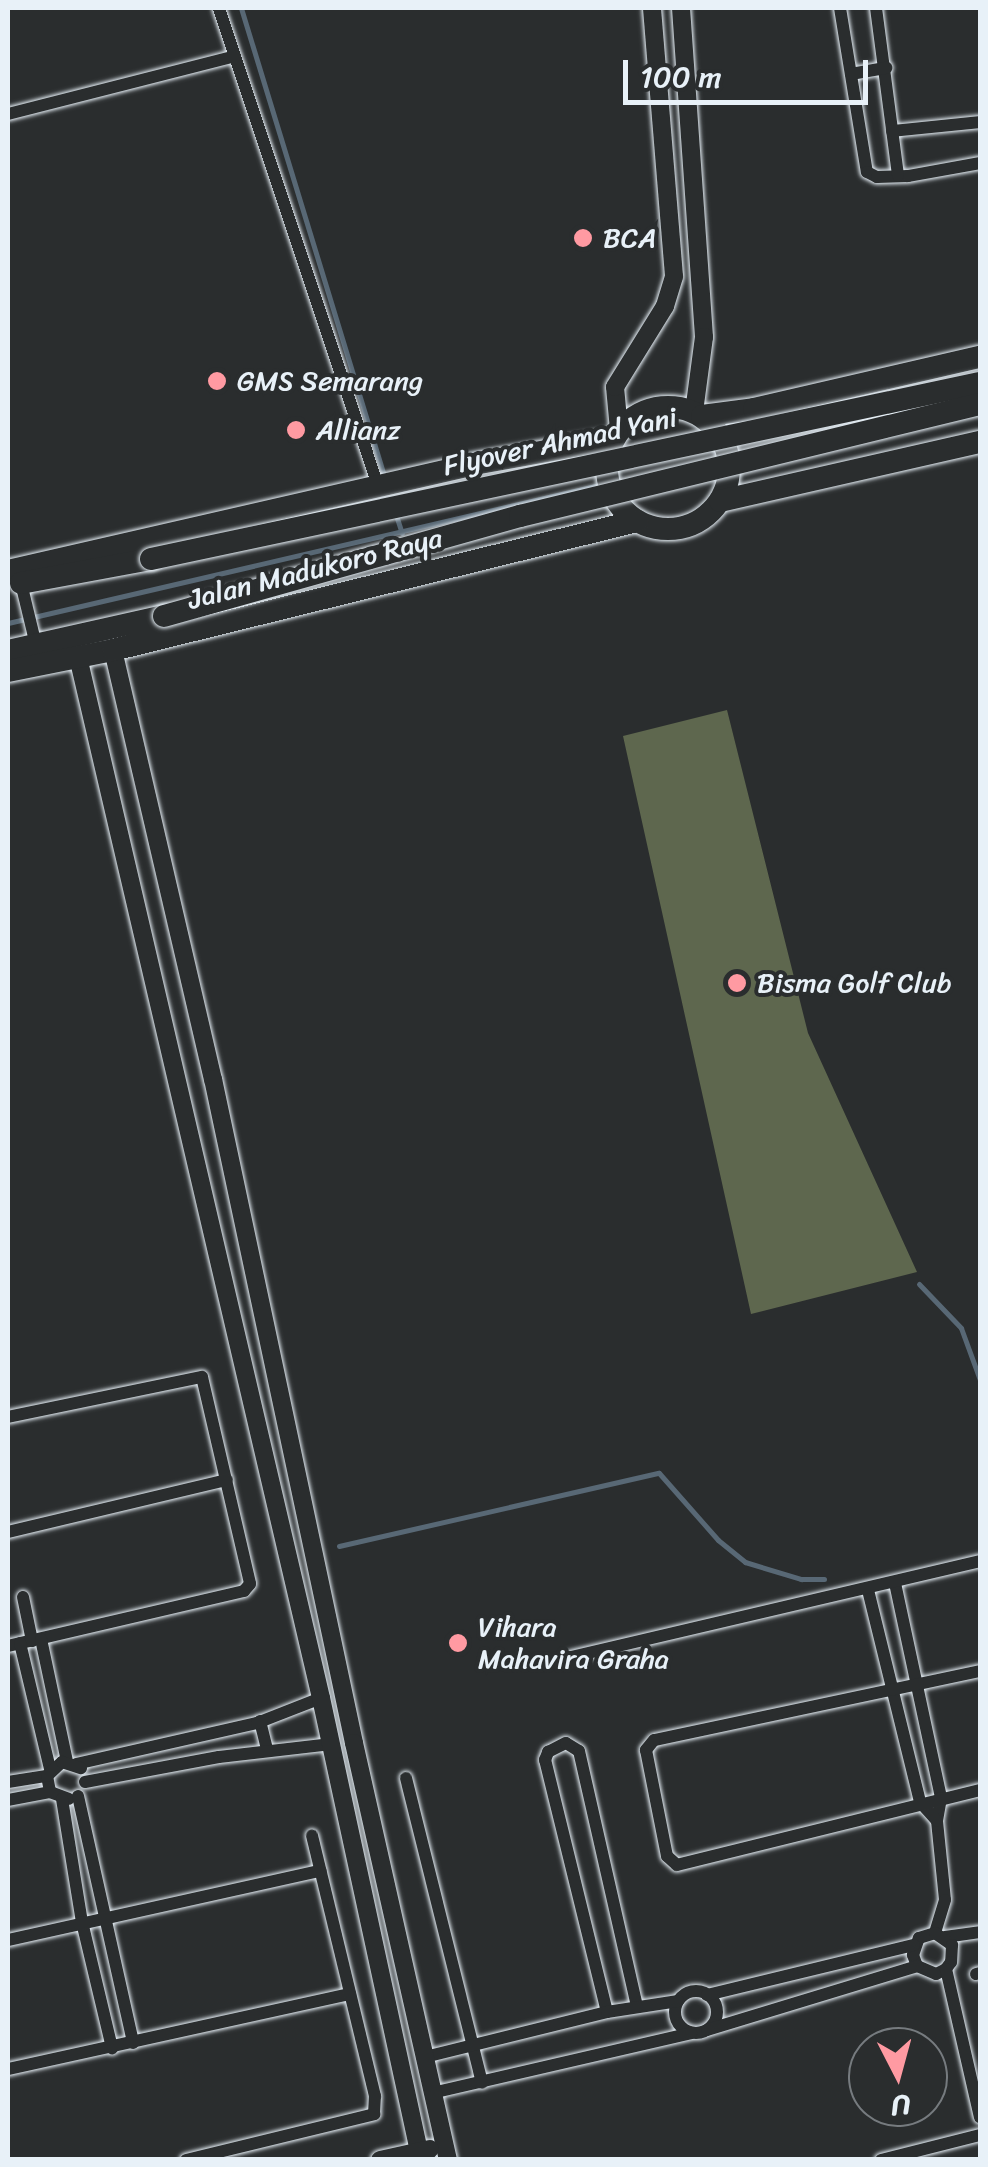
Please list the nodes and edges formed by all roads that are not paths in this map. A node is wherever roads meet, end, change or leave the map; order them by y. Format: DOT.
graph roads {
  1 [pos="219,8"];
  2 [pos="652,8"];
  3 [pos="681,8"];
  4 [pos="840,8"];
  5 [pos="876,8"];
  6 [pos="235,56"];
  7 [pos="886,68"];
  8 [pos="851,74"];
  9 [pos="8,114"];
  10 [pos="980,122"];
  11 [pos="892,131"];
  12 [pos="980,163"];
  13 [pos="898,176"];
  14 [pos="980,357"];
  15 [pos="980,383"];
  16 [pos="980,404"];
  17 [pos="698,414"];
  18 [pos="614,442"];
  19 [pos="980,442"];
  20 [pos="391,483"];
  21 [pos="720,502"];
  22 [pos="636,521"];
  23 [pos="15,583"];
  24 [pos="164,616"];
  25 [pos="35,638"];
  26 [pos="113,650"];
  27 [pos="8,652"];
  28 [pos="78,657"];
  29 [pos="8,671"];
  30 [pos="8,1417"];
  31 [pos="227,1480"];
  32 [pos="8,1532"];
  33 [pos="980,1561"];
  34 [pos="895,1583"];
  35 [pos="868,1590"];
  36 [pos="24,1597"];
  37 [pos="25,1642"];
  38 [pos="571,1656"];
  39 [pos="980,1671"];
  40 [pos="917,1686"];
  41 [pos="894,1691"];
  42 [pos="321,1698"];
  43 [pos="260,1721"];
  44 [pos="213,1733"];
  45 [pos="331,1744"];
  46 [pos="267,1750"];
  47 [pos="219,1757"];
  48 [pos="72,1762"];
  49 [pos="49,1773"];
  50 [pos="406,1778"];
  51 [pos="8,1782"];
  52 [pos="86,1782"];
  53 [pos="980,1790"];
  54 [pos="56,1796"];
  55 [pos="78,1796"];
  56 [pos="941,1798"];
  57 [pos="8,1800"];
  58 [pos="920,1802"];
  59 [pos="938,1821"];
  60 [pos="312,1836"];
  61 [pos="320,1871"];
  62 [pos="104,1918"];
  63 [pos="82,1922"];
  64 [pos="980,1932"];
  65 [pos="940,1935"];
  66 [pos="8,1940"];
  67 [pos="914,1944"];
  68 [pos="916,1966"];
  69 [pos="946,1969"];
  70 [pos="350,1994"];
  71 [pos="706,1995"];
  72 [pos="678,2002"];
  73 [pos="636,2006"];
  74 [pos="607,2012"];
  75 [pos="707,2030"];
  76 [pos="691,2032"];
  77 [pos="133,2043"];
  78 [pos="112,2048"];
  79 [pos="473,2048"];
  80 [pos="426,2057"];
  81 [pos="8,2069"];
  82 [pos="482,2083"];
  83 [pos="432,2093"];
  84 [pos="980,2117"];
  85 [pos="980,2134"];
  86 [pos="447,2153"];
  87 [pos="420,2155"];
  88 [pos="186,2160"];
  89 [pos="380,2160"];
  90 [pos="881,2160"];
  1 -- 6 [label="street"];
  2 -- 18 [label="street"];
  3 -- 17 [label="street"];
  4 -- 8 [label="street"];
  5 -- 7 [label="street"];
  6 -- 9 [label="street"];
  6 -- 20 [label="street"];
  7 -- 8 [label="street"];
  7 -- 11 [label="street"];
  8 -- 13 [label="street"];
  10 -- 11 [label="street"];
  11 -- 13 [label="street"];
  12 -- 13 [label="street"];
  14 -- 17 [label="highway"];
  15 -- 23 [label="highway, Flyover Ahmad Yani, bridge"];
  16 -- 24 [label="highway, Flyover Ahmad Yani, bridge"];
  17 -- 18 [label="highway"];
  17 -- 21 [label="highway, bridge"];
  18 -- 20 [label="highway"];
  18 -- 22 [label="highway, bridge"];
  19 -- 21 [label="highway"];
  20 -- 23 [label="highway"];
  21 -- 22 [label="highway"];
  22 -- 26 [label="highway, Jalan Madukoro Raya"];
  23 -- 25 [label="street"];
  24 -- 25 [label="highway, Jalan Madukoro Raya"];
  25 -- 27 [label="highway, Jalan Madukoro Raya"];
  26 -- 28 [label="highway, Jalan Madukoro Raya"];
  26 -- 80 [label="street"];
  28 -- 29 [label="highway, Jalan Madukoro Raya"];
  28 -- 42 [label="street"];
  30 -- 31 [label="street"];
  31 -- 32 [label="street"];
  31 -- 37 [label="street"];
  33 -- 34 [label="street"];
  34 -- 35 [label="street"];
  34 -- 40 [label="street"];
  35 -- 38 [label="street"];
  35 -- 41 [label="street"];
  36 -- 37 [label="street"];
  37 -- 48 [label="street"];
  37 -- 49 [label="street"];
  39 -- 40 [label="street"];
  40 -- 41 [label="street"];
  40 -- 56 [label="street"];
  41 -- 58 [label="street"];
  41 -- 58 [label="street"];
  42 -- 43 [label="street"];
  42 -- 45 [label="street"];
  43 -- 44 [label="street"];
  43 -- 46 [label="street"];
  44 -- 47 [label="street"];
  44 -- 48 [label="street"];
  45 -- 46 [label="street"];
  45 -- 87 [label="street"];
  46 -- 47 [label="street"];
  47 -- 52 [label="street"];
  48 -- 49 [label="street"];
  48 -- 52 [label="street"];
  49 -- 51 [label="street"];
  49 -- 54 [label="street"];
  50 -- 79 [label="street"];
  52 -- 55 [label="street"];
  53 -- 56 [label="street"];
  54 -- 55 [label="street"];
  54 -- 57 [label="street"];
  54 -- 63 [label="street"];
  55 -- 62 [label="street"];
  56 -- 58 [label="street"];
  56 -- 59 [label="street"];
  58 -- 59 [label="street"];
  59 -- 65 [label="street"];
  60 -- 61 [label="street"];
  61 -- 62 [label="street"];
  61 -- 70 [label="street"];
  62 -- 63 [label="street"];
  62 -- 77 [label="street"];
  63 -- 66 [label="street"];
  63 -- 78 [label="street"];
  64 -- 65 [label="street"];
  65 -- 67 [label="street"];
  65 -- 69 [label="street"];
  67 -- 68 [label="street"];
  67 -- 71 [label="street"];
  68 -- 69 [label="street"];
  68 -- 75 [label="street"];
  69 -- 84 [label="street"];
  70 -- 77 [label="street"];
  70 -- 88 [label="street"];
  71 -- 72 [label="street"];
  71 -- 75 [label="street"];
  72 -- 73 [label="street"];
  72 -- 76 [label="street"];
  73 -- 74 [label="street"];
  73 -- 74 [label="street"];
  74 -- 79 [label="street"];
  75 -- 76 [label="street"];
  76 -- 82 [label="street"];
  77 -- 78 [label="street"];
  78 -- 81 [label="street"];
  79 -- 80 [label="street"];
  79 -- 82 [label="street"];
  80 -- 83 [label="street"];
  82 -- 83 [label="street"];
  83 -- 86 [label="street"];
  85 -- 90 [label="street"];
  86 -- 87 [label="street"];
  87 -- 89 [label="street"];
}
